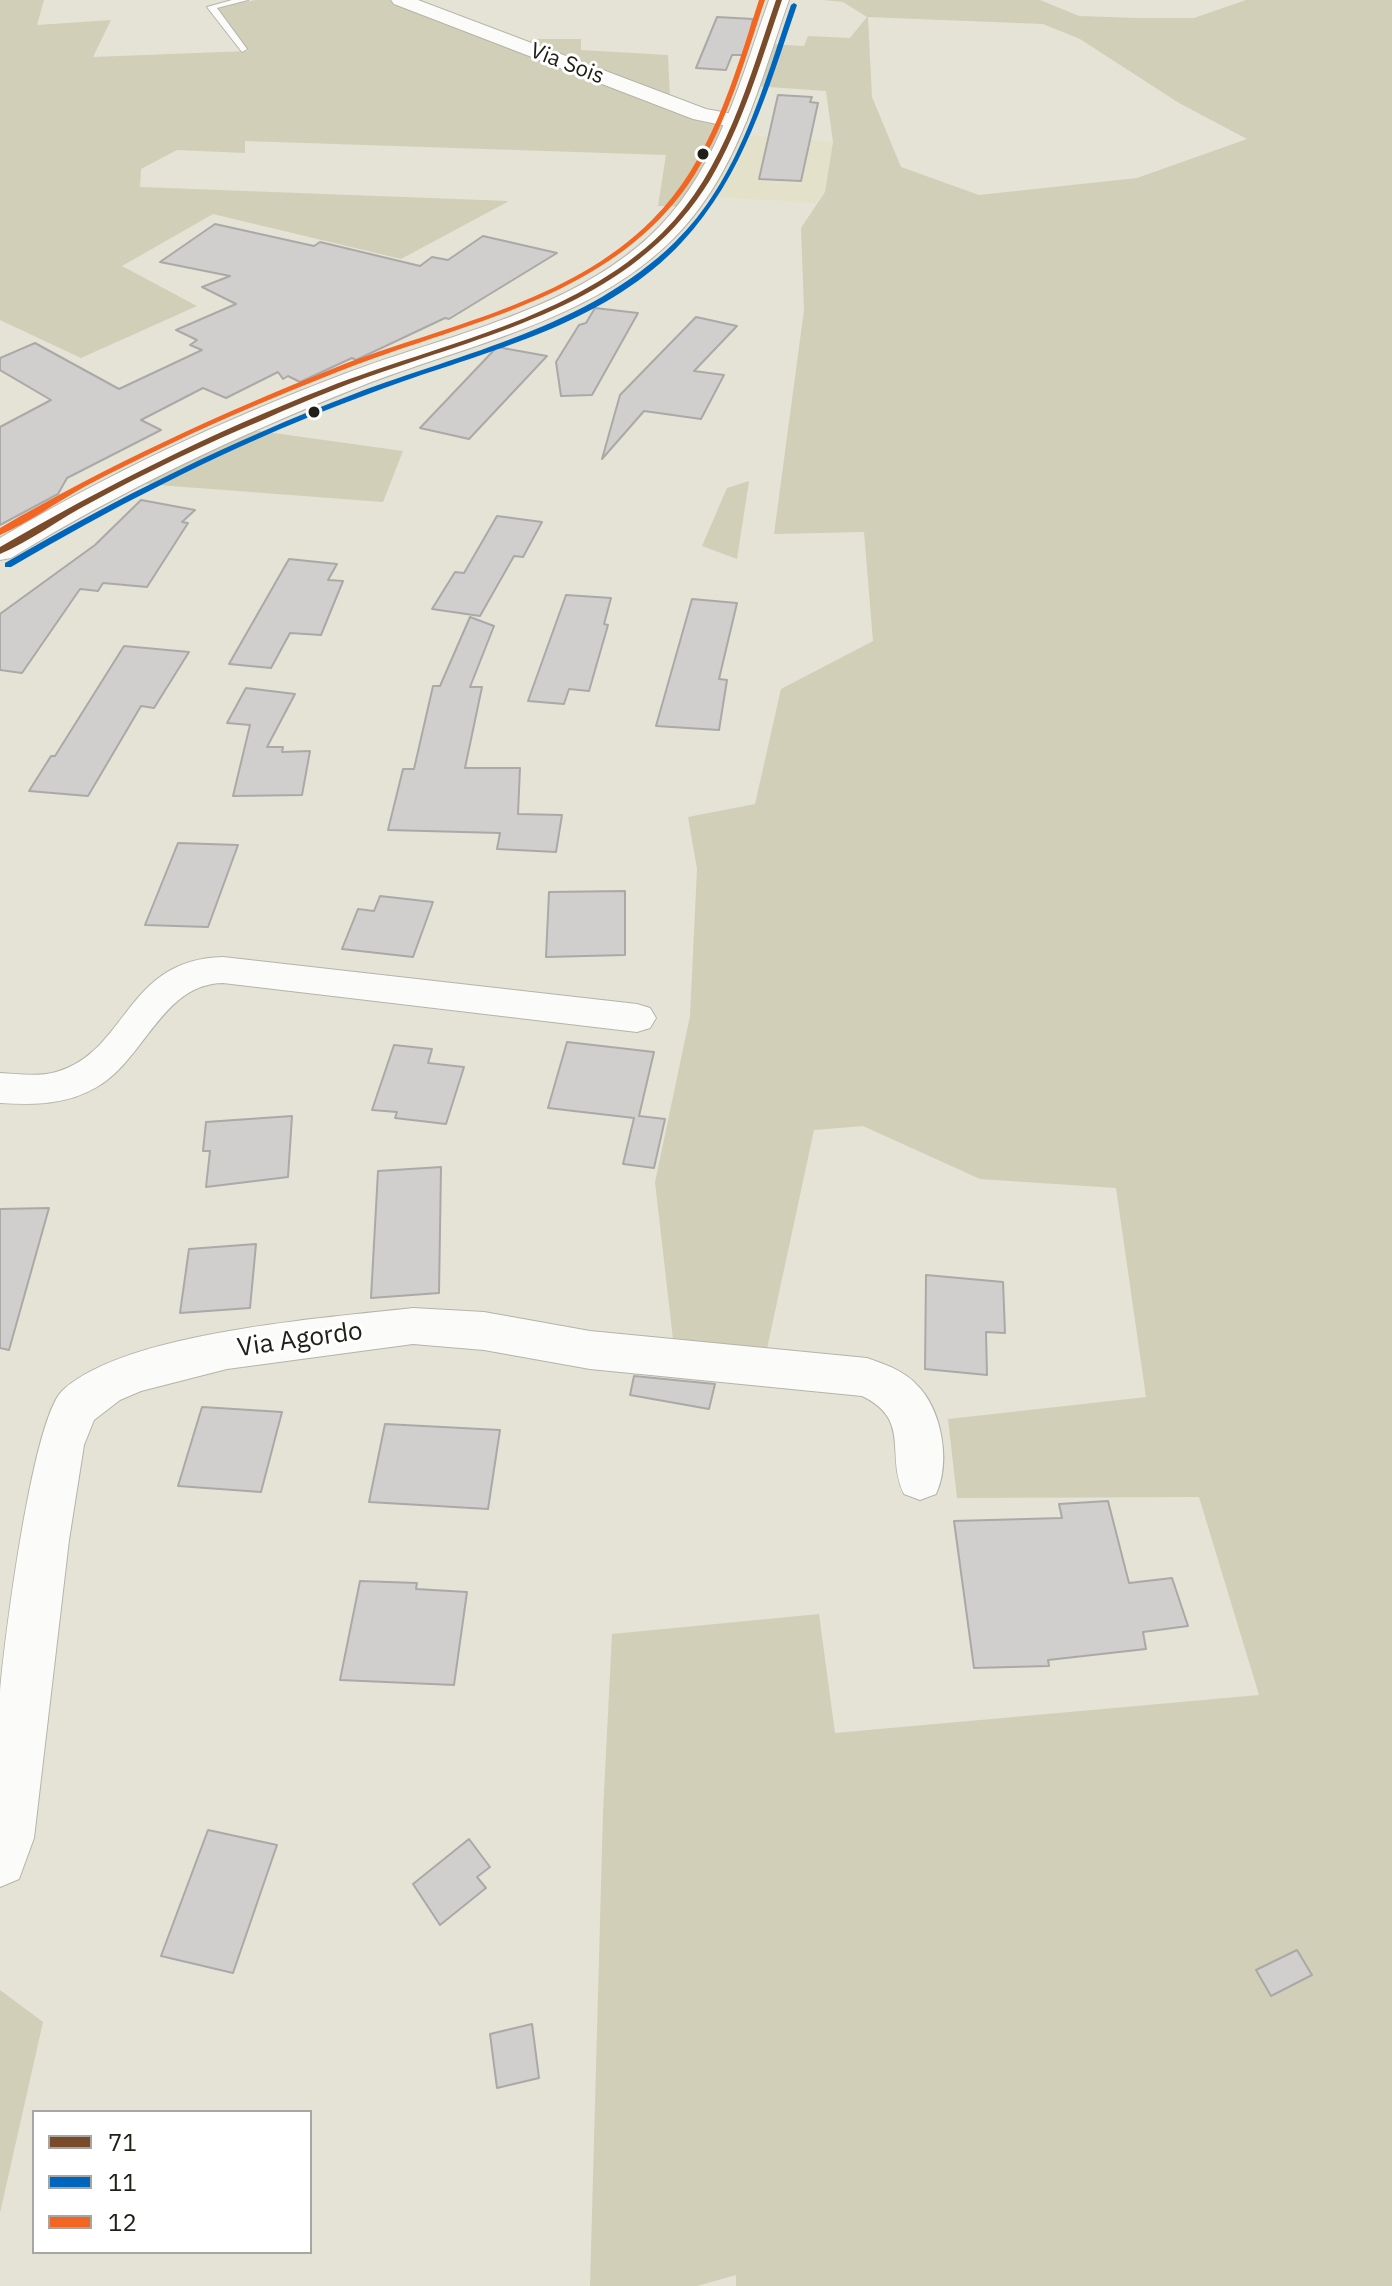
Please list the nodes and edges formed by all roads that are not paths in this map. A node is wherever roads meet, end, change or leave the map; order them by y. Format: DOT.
graph roads {
  1 [pos="244,0"];
  2 [pos="401,0"];
  3 [pos="779,0"];
  4 [pos="242,49"];
  5 [pos="736,121"];
  6 [pos="0,551"];
  7 [pos="637,1018"];
  8 [pos="0,1088"];
  9 [pos="920,1479"];
  10 [pos="0,1860"];
  1 -- 4 [label="lane"];
  2 -- 5 [label="main road, Via Sois"];
  3 -- 5 [label="main road"];
  5 -- 6 [label="main road"];
  7 -- 8 [label="street"];
  9 -- 10 [label="street, Via Agordo"];
}
